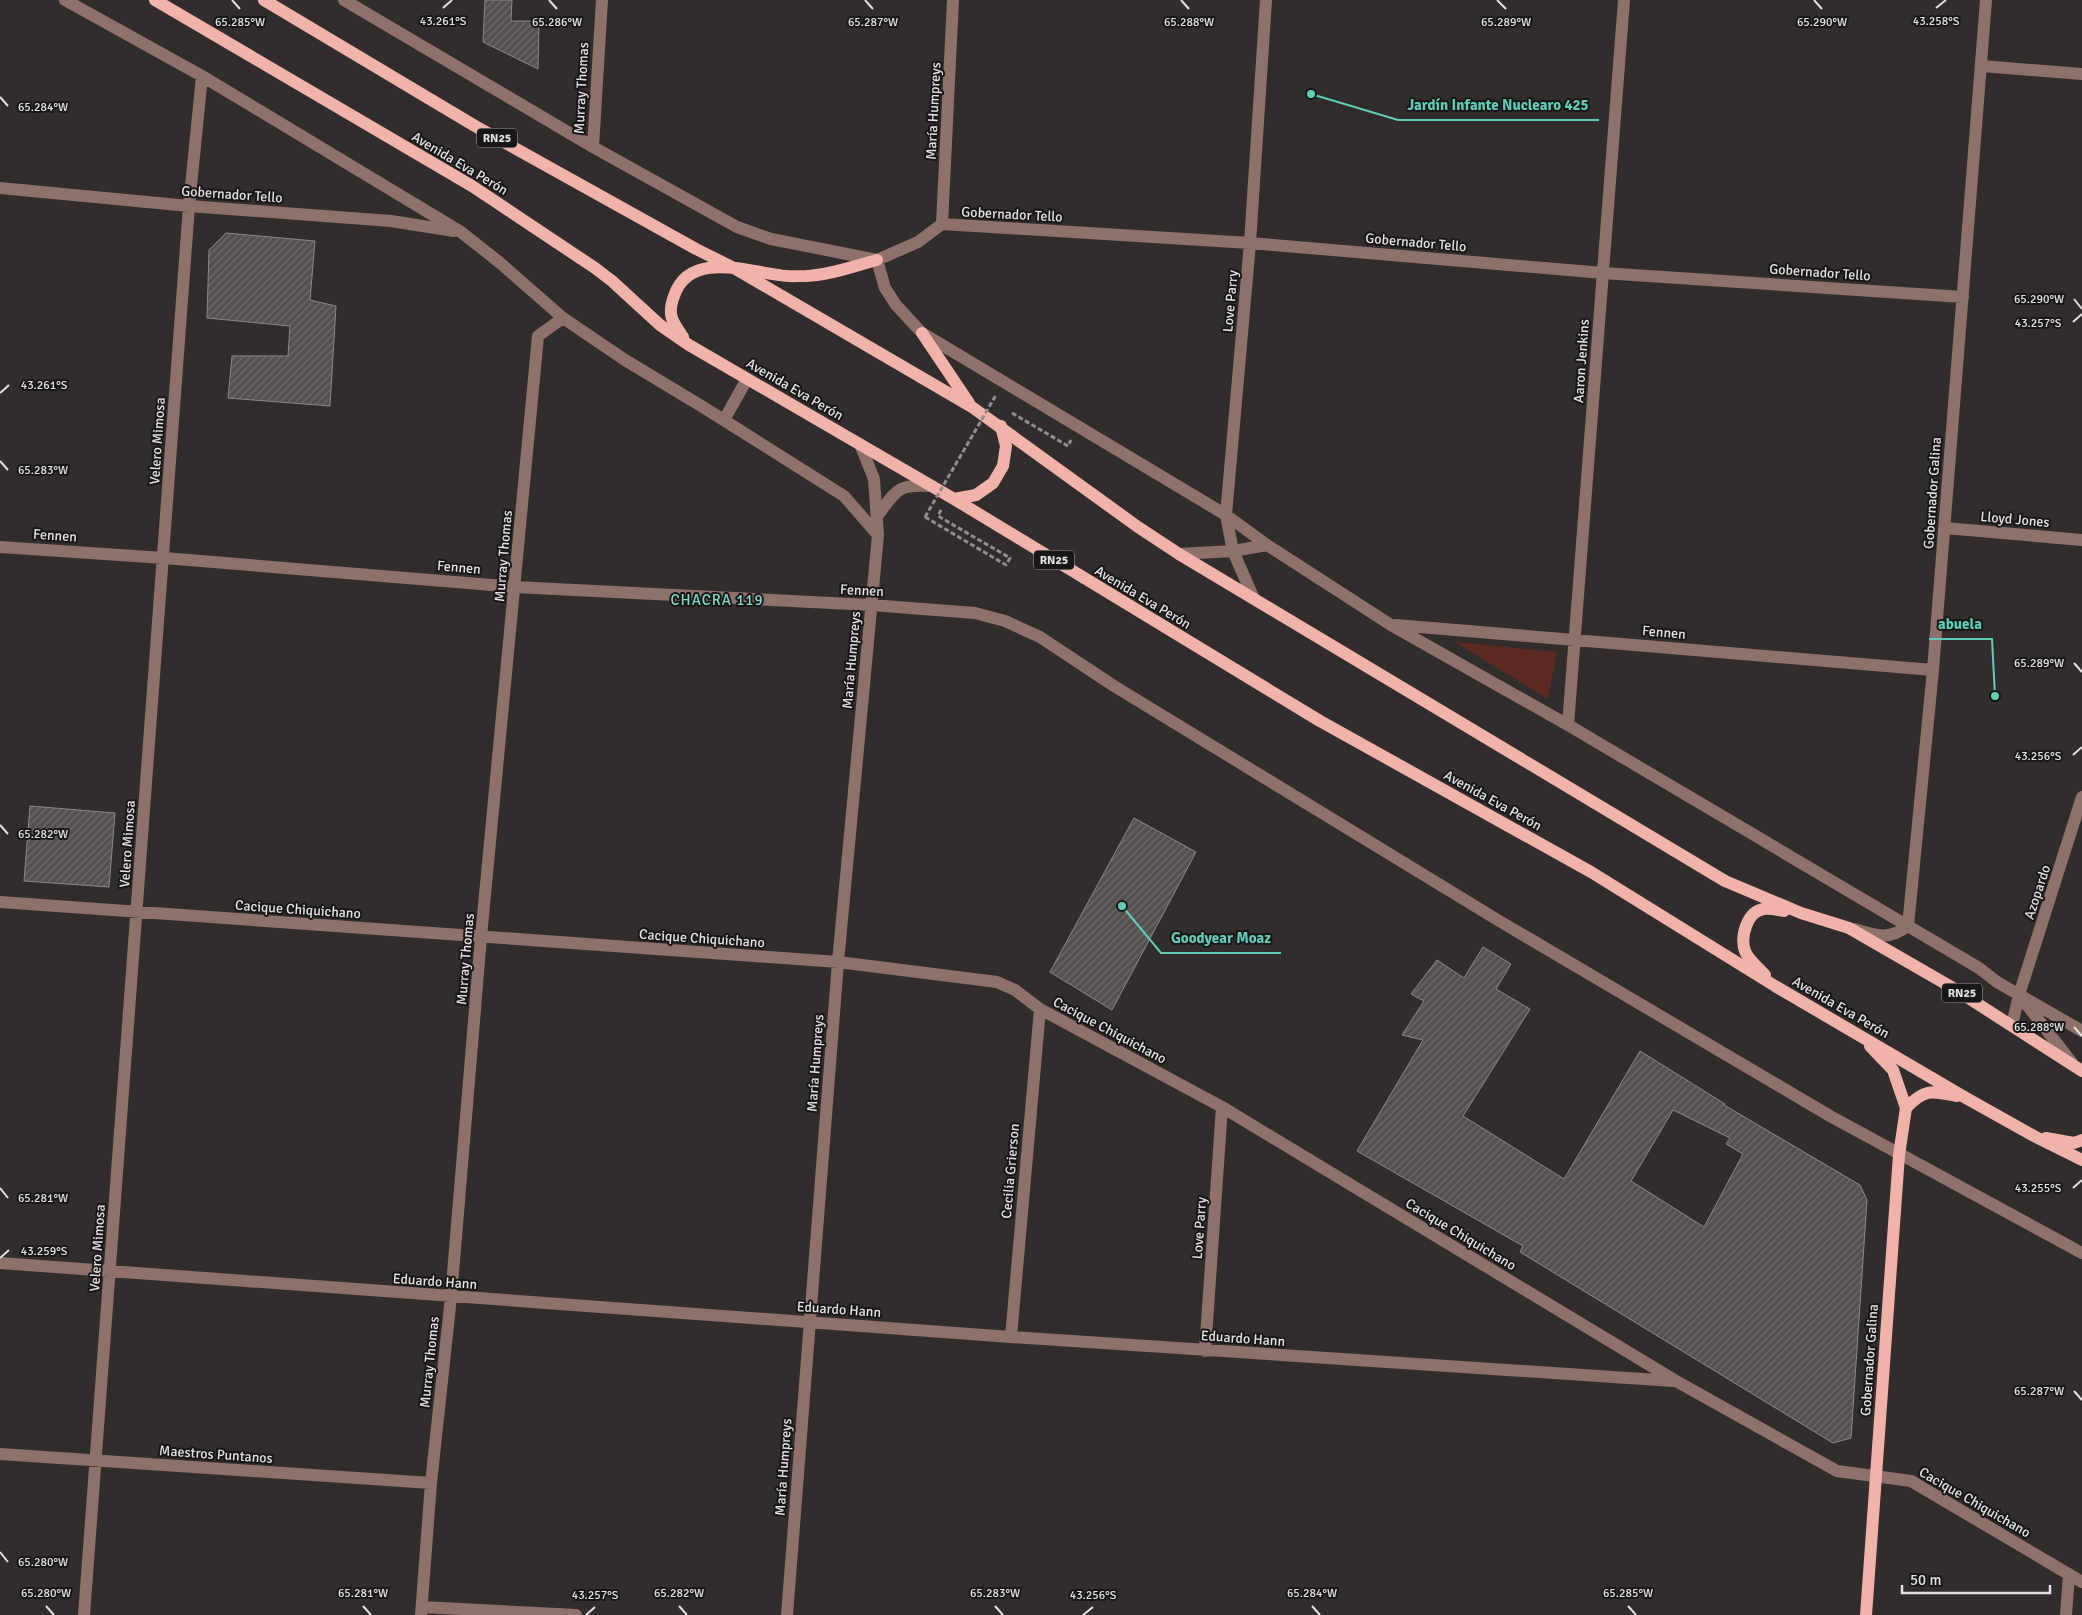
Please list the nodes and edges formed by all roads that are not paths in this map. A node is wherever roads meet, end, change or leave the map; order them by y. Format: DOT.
graph roads {
  1 [pos="65,0"];
  2 [pos="155,0"];
  3 [pos="264,0"];
  4 [pos="344,0"];
  5 [pos="602,0"];
  6 [pos="954,0"];
  7 [pos="1266,0"];
  8 [pos="1624,0"];
  9 [pos="1986,0"];
  10 [pos="1982,66"];
  11 [pos="2082,74"];
  12 [pos="202,76"];
  13 [pos="593,147"];
  14 [pos="0,188"];
  15 [pos="189,206"];
  16 [pos="942,224"];
  17 [pos="461,232"];
  18 [pos="1250,243"];
  19 [pos="877,260"];
  20 [pos="734,268"];
  21 [pos="1603,273"];
  22 [pos="1963,297"];
  23 [pos="563,318"];
  24 [pos="922,333"];
  25 [pos="689,345"];
  26 [pos="747,379"];
  27 [pos="972,408"];
  28 [pos="724,420"];
  29 [pos="1001,426"];
  30 [pos="860,444"];
  31 [pos="930,486"];
  32 [pos="954,499"];
  33 [pos="878,515"];
  34 [pos="1226,515"];
  35 [pos="1945,528"];
  36 [pos="878,534"];
  37 [pos="2082,540"];
  38 [pos="1267,544"];
  39 [pos="0,547"];
  40 [pos="1233,551"];
  41 [pos="1179,554"];
  42 [pos="164,558"];
  43 [pos="515,587"];
  44 [pos="1254,599"];
  45 [pos="871,605"];
  46 [pos="1391,625"];
  47 [pos="1575,639"];
  48 [pos="1933,670"];
  49 [pos="1568,725"];
  50 [pos="2082,797"];
  51 [pos="2078,825"];
  52 [pos="0,902"];
  53 [pos="137,913"];
  54 [pos="1801,913"];
  55 [pos="1908,926"];
  56 [pos="1849,928"];
  57 [pos="481,937"];
  58 [pos="838,962"];
  59 [pos="1775,986"];
  60 [pos="2019,995"];
  61 [pos="1040,1009"];
  62 [pos="2012,1026"];
  63 [pos="2082,1032"];
  64 [pos="1858,1033"];
  65 [pos="2077,1067"];
  66 [pos="1966,1098"];
  67 [pos="1222,1107"];
  68 [pos="1906,1108"];
  69 [pos="2034,1136"];
  70 [pos="2082,1140"];
  71 [pos="1899,1155"];
  72 [pos="2082,1160"];
  73 [pos="2082,1253"];
  74 [pos="0,1263"];
  75 [pos="110,1272"];
  76 [pos="451,1297"];
  77 [pos="810,1322"];
  78 [pos="1011,1337"];
  79 [pos="1205,1351"];
  80 [pos="1676,1382"];
  81 [pos="0,1454"];
  82 [pos="96,1461"];
  83 [pos="1876,1476"];
  84 [pos="431,1483"];
  85 [pos="2069,1574"];
  86 [pos="2082,1582"];
  87 [pos="421,1611"];
  88 [pos="84,1615"];
  89 [pos="576,1615"];
  90 [pos="787,1615"];
  91 [pos="1866,1615"];
  92 [pos="2066,1615"];
  1 -- 12 [label="street"];
  2 -- 25 [label="main road, Avenida Eva Perón / RN25"];
  3 -- 20 [label="main road, RN25"];
  4 -- 13 [label="street"];
  5 -- 13 [label="street, Murray Thomas"];
  6 -- 16 [label="street, María Humpreys"];
  7 -- 18 [label="street, Love Parry"];
  8 -- 21 [label="street, Aaron Jenkins"];
  9 -- 10 [label="street, Gobernador Galina"];
  10 -- 11 [label="street"];
  10 -- 22 [label="street, Gobernador Galina"];
  12 -- 15 [label="street, Velero Mimosa"];
  12 -- 17 [label="street"];
  13 -- 19 [label="street"];
  14 -- 15 [label="street, Gobernador Tello"];
  15 -- 17 [label="street, Gobernador Tello"];
  15 -- 42 [label="street, Velero Mimosa"];
  16 -- 18 [label="street, Gobernador Tello"];
  16 -- 19 [label="street, Gobernador Tello"];
  17 -- 23 [label="street"];
  18 -- 21 [label="street, Gobernador Tello"];
  18 -- 34 [label="street, Love Parry"];
  19 -- 20 [label="main road"];
  19 -- 24 [label="street"];
  20 -- 25 [label="main road"];
  20 -- 27 [label="main road, RN25"];
  21 -- 22 [label="street, Gobernador Tello"];
  21 -- 47 [label="street, Aaron Jenkins"];
  22 -- 35 [label="street, Gobernador Galina"];
  23 -- 28 [label="street"];
  23 -- 43 [label="street, Murray Thomas"];
  24 -- 27 [label="main road"];
  24 -- 34 [label="street"];
  25 -- 26 [label="main road, Avenida Eva Perón / RN25"];
  26 -- 28 [label="street"];
  26 -- 30 [label="main road, Avenida Eva Perón / RN25"];
  27 -- 29 [label="main road, RN25"];
  28 -- 36 [label="street"];
  29 -- 32 [label="main road"];
  29 -- 41 [label="main road, RN25"];
  30 -- 31 [label="main road, Avenida Eva Perón / RN25"];
  30 -- 33 [label="street, María Humpreys"];
  31 -- 32 [label="main road, Avenida Eva Perón / RN25"];
  31 -- 33 [label="street"];
  32 -- 59 [label="main road, Avenida Eva Perón / RN25"];
  33 -- 36 [label="street, María Humpreys"];
  34 -- 38 [label="street"];
  34 -- 40 [label="street, Love Parry"];
  35 -- 37 [label="street, Lloyd Jones"];
  35 -- 48 [label="street, Gobernador Galina"];
  36 -- 45 [label="street, María Humpreys"];
  38 -- 40 [label="street"];
  38 -- 46 [label="street"];
  39 -- 42 [label="street, Fennen"];
  40 -- 41 [label="street"];
  40 -- 44 [label="street, Love Parry"];
  41 -- 44 [label="main road, RN25"];
  42 -- 43 [label="street, Fennen"];
  42 -- 53 [label="street, Velero Mimosa"];
  43 -- 45 [label="street, Fennen"];
  43 -- 57 [label="street, Murray Thomas"];
  44 -- 54 [label="main road, RN25"];
  45 -- 58 [label="street, María Humpreys"];
  45 -- 71 [label="street, Fennen"];
  46 -- 47 [label="street, Fennen"];
  46 -- 49 [label="street"];
  47 -- 48 [label="street, Fennen"];
  47 -- 49 [label="street, Aaron Jenkins"];
  48 -- 55 [label="street, Gobernador Galina"];
  49 -- 55 [label="street"];
  50 -- 51 [label="street, Azopardo"];
  51 -- 60 [label="street, Azopardo"];
  52 -- 53 [label="street, Cacique Chiquichano"];
  53 -- 57 [label="street, Cacique Chiquichano"];
  53 -- 75 [label="street, Velero Mimosa"];
  54 -- 56 [label="main road, RN25"];
  54 -- 59 [label="main road"];
  55 -- 56 [label="street"];
  55 -- 60 [label="street"];
  56 -- 62 [label="main road, RN25"];
  57 -- 58 [label="street, Cacique Chiquichano"];
  57 -- 76 [label="street, Murray Thomas"];
  58 -- 61 [label="street, Cacique Chiquichano"];
  58 -- 77 [label="street, María Humpreys"];
  59 -- 64 [label="main road, Avenida Eva Perón / RN25"];
  60 -- 62 [label="street, Azopardo"];
  60 -- 63 [label="street"];
  60 -- 65 [label="street"];
  61 -- 67 [label="street, Cacique Chiquichano"];
  61 -- 78 [label="street, Cecilia Grierson"];
  62 -- 65 [label="main road, RN25"];
  64 -- 66 [label="main road, Avenida Eva Perón / RN25"];
  64 -- 68 [label="main road"];
  66 -- 68 [label="main road"];
  66 -- 69 [label="main road, Avenida Eva Perón / RN25"];
  67 -- 79 [label="street, Love Parry"];
  67 -- 80 [label="street, Cacique Chiquichano"];
  68 -- 71 [label="main road, Gobernador Galina"];
  69 -- 70 [label="main road"];
  69 -- 72 [label="main road, Avenida Eva Perón / RN25"];
  71 -- 73 [label="street"];
  71 -- 83 [label="main road, Gobernador Galina"];
  74 -- 75 [label="street, Eduardo Hann"];
  75 -- 76 [label="street, Eduardo Hann"];
  75 -- 82 [label="street, Velero Mimosa"];
  76 -- 77 [label="street, Eduardo Hann"];
  76 -- 84 [label="street, Murray Thomas"];
  77 -- 78 [label="street, Eduardo Hann"];
  77 -- 90 [label="street, María Humpreys"];
  78 -- 79 [label="street, Eduardo Hann"];
  79 -- 80 [label="street, Eduardo Hann"];
  80 -- 83 [label="street, Cacique Chiquichano"];
  81 -- 82 [label="street, Maestros Puntanos"];
  82 -- 84 [label="street, Maestros Puntanos"];
  82 -- 88 [label="street, Velero Mimosa"];
  83 -- 85 [label="street, Cacique Chiquichano"];
  83 -- 91 [label="main road, Gobernador Galina"];
  84 -- 87 [label="street, Murray Thomas"];
  85 -- 86 [label="street, Cacique Chiquichano"];
  85 -- 92 [label="street"];
  87 -- 89 [label="street"];
}
